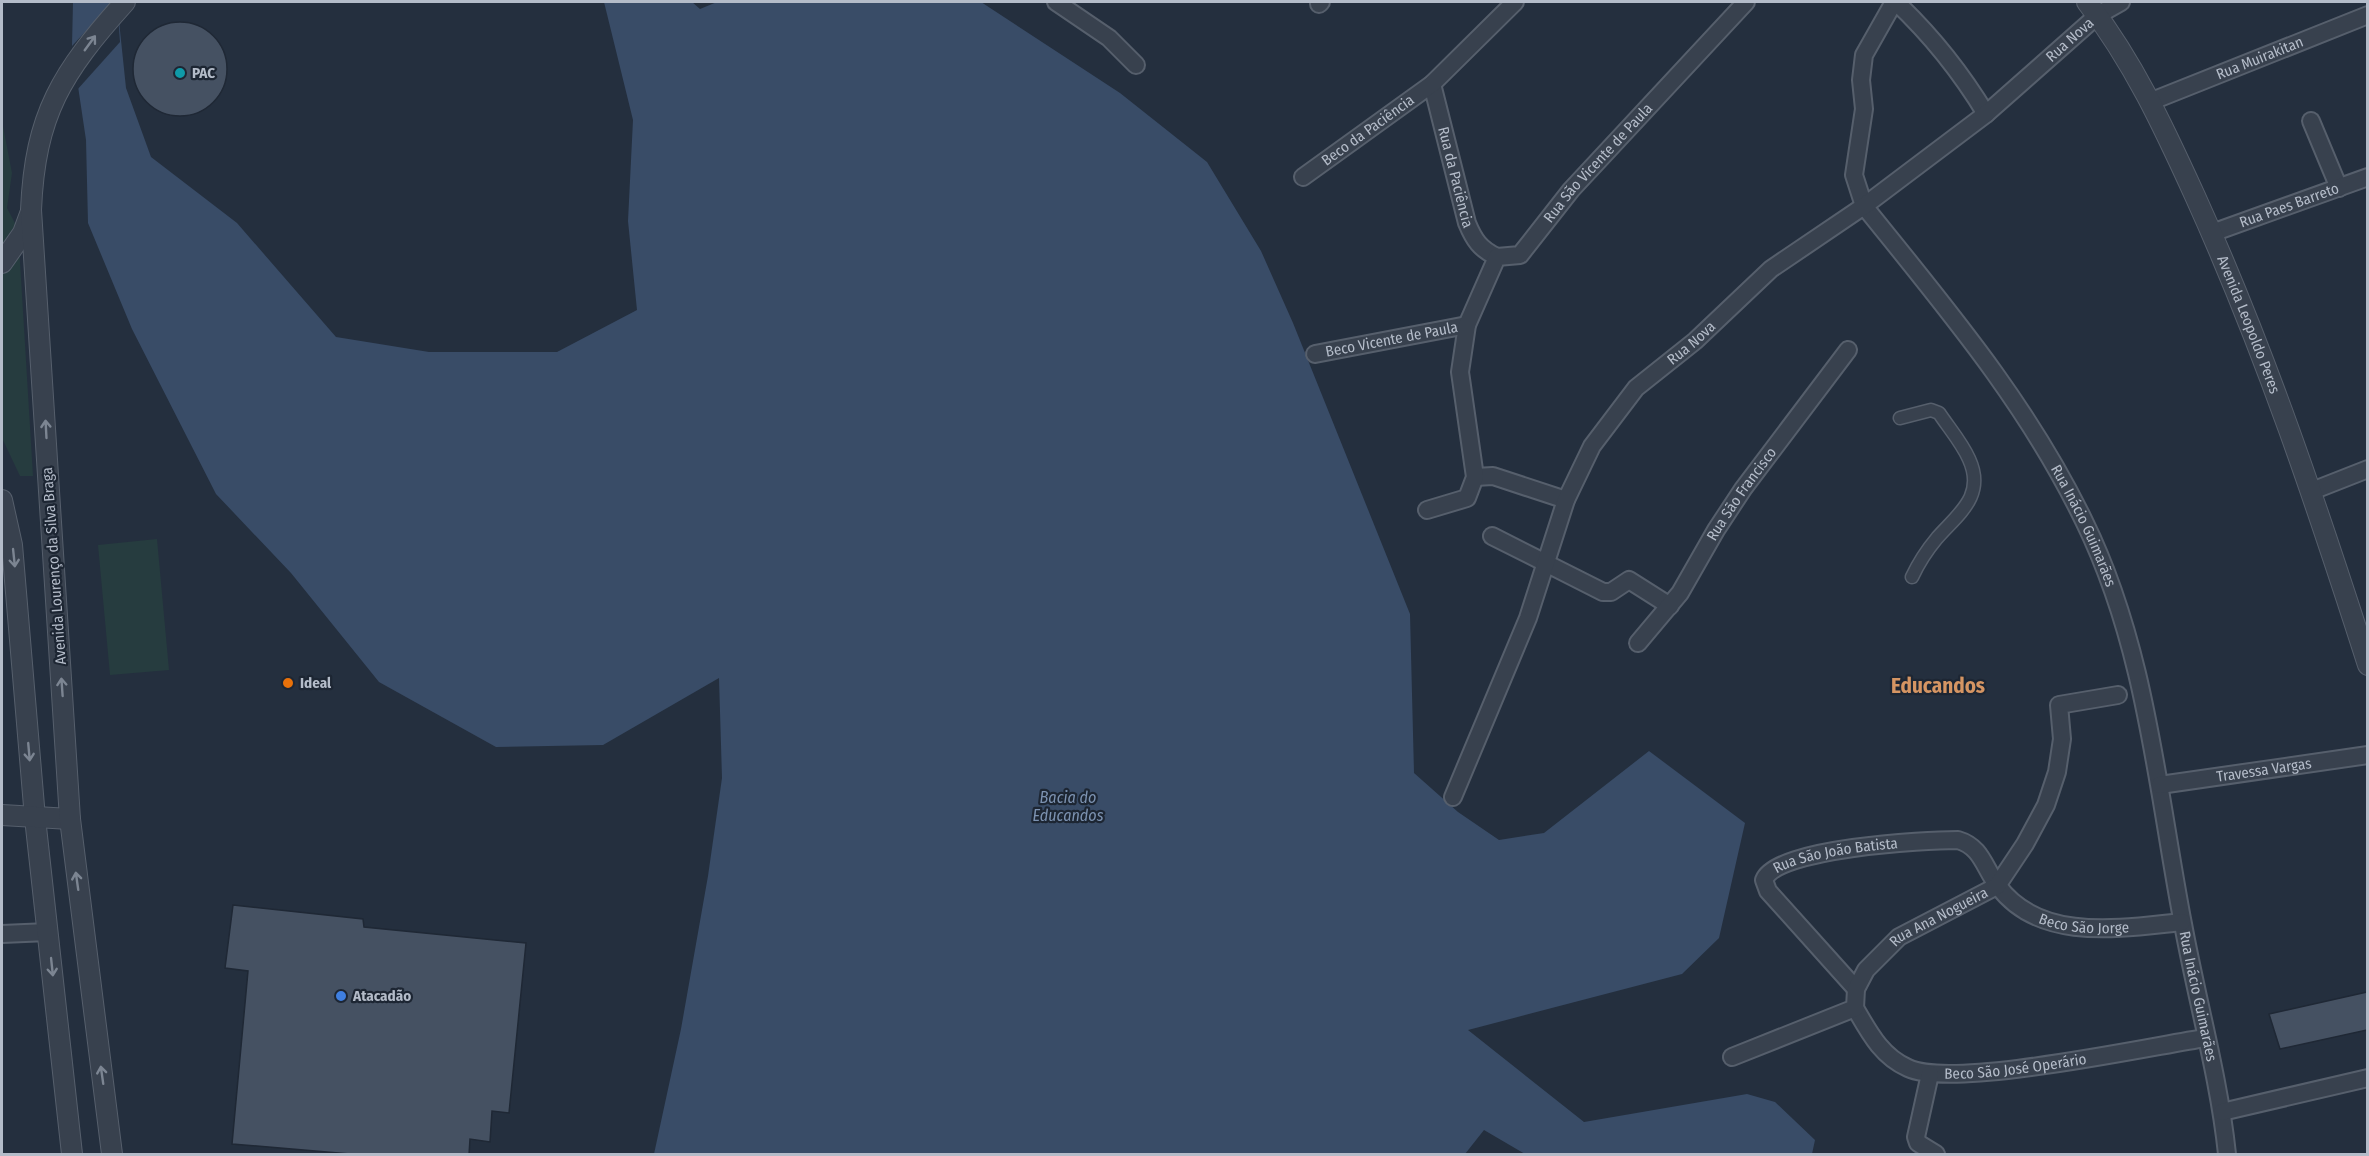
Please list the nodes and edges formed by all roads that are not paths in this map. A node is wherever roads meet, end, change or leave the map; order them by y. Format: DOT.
graph roads {
  1 [pos="125,2"];
  2 [pos="1056,2"];
  3 [pos="1515,2"];
  4 [pos="1746,2"];
  5 [pos="1895,2"];
  6 [pos="2121,2"];
  7 [pos="2093,8"];
  8 [pos="2367,15"];
  9 [pos="1136,66"];
  10 [pos="1432,84"];
  11 [pos="2152,101"];
  12 [pos="1986,114"];
  13 [pos="2312,121"];
  14 [pos="1303,177"];
  15 [pos="2367,177"];
  16 [pos="2339,188"];
  17 [pos="1864,206"];
  18 [pos="31,210"];
  19 [pos="2212,233"];
  20 [pos="1497,257"];
  21 [pos="2,263"];
  22 [pos="1467,325"];
  23 [pos="1848,350"];
  24 [pos="1315,354"];
  25 [pos="1900,418"];
  26 [pos="2367,469"];
  27 [pos="1474,477"];
  28 [pos="2312,491"];
  29 [pos="2,500"];
  30 [pos="1566,500"];
  31 [pos="1427,510"];
  32 [pos="1492,536"];
  33 [pos="1547,562"];
  34 [pos="1912,576"];
  35 [pos="1670,606"];
  36 [pos="1638,643"];
  37 [pos="2367,665"];
  38 [pos="2118,695"];
  39 [pos="2367,755"];
  40 [pos="2160,785"];
  41 [pos="1453,797"];
  42 [pos="2,815"];
  43 [pos="35,818"];
  44 [pos="70,819"];
  45 [pos="1998,886"];
  46 [pos="2182,921"];
  47 [pos="48,932"];
  48 [pos="2,934"];
  49 [pos="1856,989"];
  50 [pos="1855,1008"];
  51 [pos="2205,1038"];
  52 [pos="1732,1057"];
  53 [pos="1930,1074"];
  54 [pos="2367,1078"];
  55 [pos="2222,1112"];
  56 [pos="72,1155"];
  57 [pos="112,1155"];
  58 [pos="1936,1155"];
  59 [pos="2227,1155"];
  18 -- 1 [label="street, Avenida Lourenço da Silva Braga, one-way"];
  2 -- 9 [label="street"];
  3 -- 10 [label="street, Beco da Paciência"];
  4 -- 20 [label="street, Rua São Vicente de Paula"];
  5 -- 12 [label="street"];
  5 -- 17 [label="street, Rua Inácio Guimarães"];
  6 -- 7 [label="street, Rua Nova"];
  7 -- 11 [label="street, Avenida Leopoldo Peres"];
  7 -- 12 [label="street, Rua Nova"];
  8 -- 11 [label="street, Rua Muirakitan"];
  10 -- 14 [label="street, Beco da Paciência"];
  10 -- 20 [label="street, Rua da Paciência"];
  11 -- 19 [label="street, Avenida Leopoldo Peres"];
  12 -- 17 [label="street, Rua Nova"];
  13 -- 16 [label="street"];
  15 -- 16 [label="street, Rua Paes Barreto"];
  16 -- 19 [label="street, Rua Paes Barreto"];
  17 -- 30 [label="street, Rua Nova"];
  17 -- 40 [label="street, Rua Inácio Guimarães"];
  18 -- 21 [label="street"];
  44 -- 18 [label="street, Avenida Lourenço da Silva Braga, one-way"];
  19 -- 28 [label="street, Avenida Leopoldo Peres"];
  20 -- 22 [label="street"];
  22 -- 24 [label="street, Beco Vicente de Paula"];
  22 -- 27 [label="street"];
  23 -- 35 [label="street, Rua São Francisco"];
  25 -- 34 [label="street"];
  26 -- 28 [label="street"];
  27 -- 30 [label="street"];
  27 -- 31 [label="street"];
  28 -- 37 [label="street, Avenida Leopoldo Peres"];
  29 -- 43 [label="street, one-way"];
  30 -- 33 [label="street, Rua Nova"];
  32 -- 33 [label="street"];
  33 -- 35 [label="street"];
  33 -- 41 [label="street, Rua Nova"];
  35 -- 36 [label="street, Rua São Francisco"];
  38 -- 45 [label="street, Rua Ana Nogueira"];
  39 -- 40 [label="street, Travessa Vargas"];
  40 -- 46 [label="street, Rua Inácio Guimarães"];
  42 -- 43 [label="street"];
  43 -- 44 [label="street"];
  43 -- 47 [label="street"];
  57 -- 44 [label="street, Avenida Lourenço da Silva Braga, one-way"];
  45 -- 46 [label="street, Beco São Jorge"];
  45 -- 49 [label="street, Rua Ana Nogueira"];
  45 -- 49 [label="street, Rua São João Batista"];
  46 -- 51 [label="street, Rua Inácio Guimarães"];
  47 -- 48 [label="street"];
  47 -- 56 [label="street, one-way"];
  49 -- 50 [label="street, Rua Ana Nogueira"];
  50 -- 52 [label="street"];
  50 -- 53 [label="street, Beco São José Operário"];
  51 -- 53 [label="street, Beco São José Operário"];
  51 -- 55 [label="street, Rua Inácio Guimarães"];
  53 -- 58 [label="street"];
  54 -- 55 [label="street"];
  55 -- 59 [label="street, Rua Inácio Guimarães"];
}
